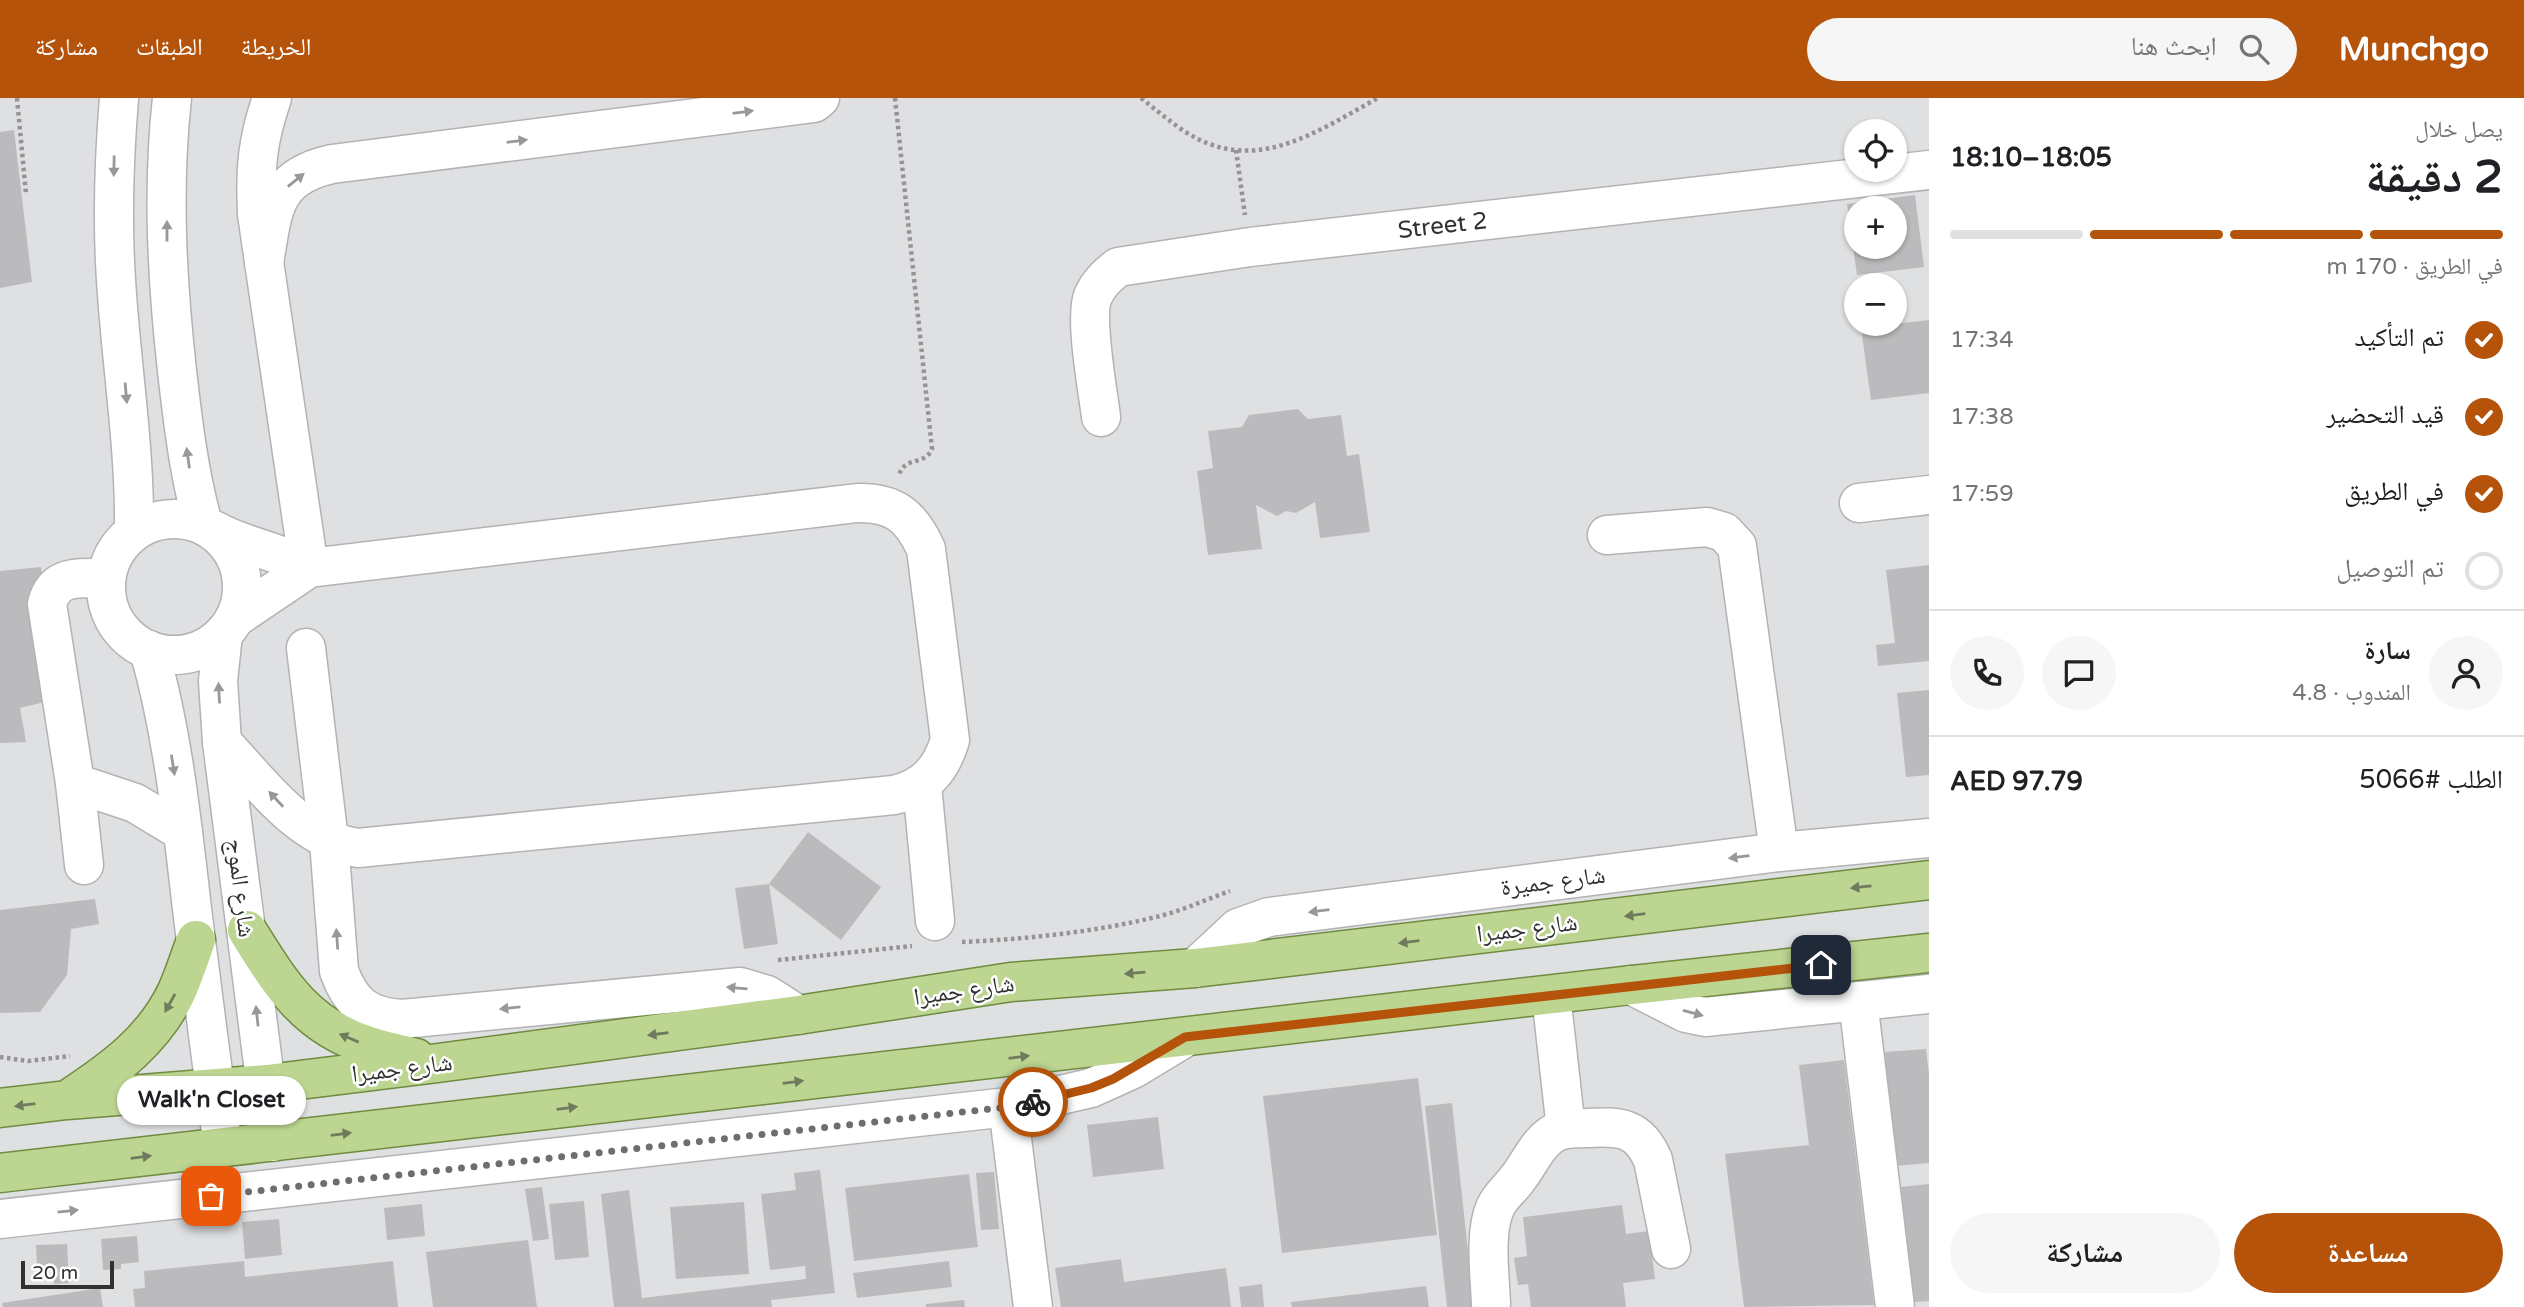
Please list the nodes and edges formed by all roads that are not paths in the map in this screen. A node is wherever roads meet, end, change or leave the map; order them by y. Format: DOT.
graph roads {
  1 [pos="119,98"];
  2 [pos="172,98"];
  3 [pos="272,98"];
  4 [pos="820,98"];
  5 [pos="1929,170"];
  6 [pos="264,263"];
  7 [pos="1101,417"];
  8 [pos="1929,495"];
  9 [pos="1859,503"];
  10 [pos="207,526"];
  11 [pos="134,530"];
  12 [pos="1607,535"];
  13 [pos="309,568"];
  14 [pos="106,578"];
  15 [pos="229,626"];
  16 [pos="306,648"];
  17 [pos="149,650"];
  18 [pos="222,742"];
  19 [pos="75,783"];
  20 [pos="922,785"];
  21 [pos="183,832"];
  22 [pos="1929,838"];
  23 [pos="330,841"];
  24 [pos="1779,852"];
  25 [pos="84,864"];
  26 [pos="1929,880"];
  27 [pos="247,930"];
  28 [pos="936,936"];
  29 [pos="196,940"];
  30 [pos="1929,953"];
  31 [pos="1195,968"];
  32 [pos="1631,985"];
  33 [pos="1929,994"];
  34 [pos="1551,995"];
  35 [pos="1858,1001"];
  36 [pos="798,1015"];
  37 [pos="1185,1037"];
  38 [pos="438,1063"];
  39 [pos="267,1084"];
  40 [pos="215,1089"];
  41 [pos="67,1100"];
  42 [pos="1008,1107"];
  43 [pos="0,1108"];
  44 [pos="1566,1129"];
  45 [pos="274,1142"];
  46 [pos="223,1147"];
  47 [pos="0,1173"];
  48 [pos="0,1219"];
  49 [pos="1671,1249"];
  50 [pos="1491,1304"];
  51 [pos="1033,1307"];
  52 [pos="1895,1307"];
  1 -- 11 [label="street, one-way"];
  10 -- 2 [label="street, one-way"];
  3 -- 6 [label="street"];
  6 -- 4 [label="street, one-way"];
  5 -- 7 [label="street, Street 2"];
  6 -- 13 [label="street"];
  8 -- 9 [label="street"];
  10 -- 11 [label="street"];
  10 -- 13 [label="street"];
  10 -- 15 [label="street"];
  11 -- 14 [label="street"];
  12 -- 24 [label="street"];
  13 -- 15 [label="street"];
  13 -- 20 [label="street"];
  14 -- 17 [label="street"];
  14 -- 19 [label="street"];
  15 -- 17 [label="street"];
  18 -- 15 [label="street, شارع الموج, one-way"];
  16 -- 23 [label="street"];
  17 -- 21 [label="street, شارع الموج, one-way"];
  23 -- 18 [label="street, one-way"];
  18 -- 27 [label="street, شارع الموج"];
  19 -- 21 [label="street"];
  19 -- 25 [label="street"];
  20 -- 23 [label="street"];
  20 -- 28 [label="street"];
  21 -- 29 [label="street, شارع الموج"];
  22 -- 24 [label="street, شارع جميرة"];
  36 -- 23 [label="street, one-way"];
  24 -- 31 [label="street, شارع جميرة, one-way"];
  26 -- 31 [label="main road, شارع جميرا, one-way"];
  38 -- 27 [label="main road, one-way"];
  39 -- 27 [label="street, شارع الموج, one-way"];
  29 -- 40 [label="street, شارع الموج"];
  29 -- 41 [label="main road, one-way"];
  30 -- 32 [label="main road"];
  31 -- 36 [label="main road, شارع جميرا, one-way"];
  32 -- 34 [label="main road"];
  32 -- 35 [label="street, one-way"];
  33 -- 35 [label="street"];
  34 -- 37 [label="main road"];
  34 -- 44 [label="street"];
  35 -- 52 [label="street"];
  36 -- 38 [label="main road, شارع جميرا, one-way"];
  37 -- 42 [label="street"];
  45 -- 37 [label="main road, one-way"];
  38 -- 39 [label="main road, شارع جميرا"];
  39 -- 40 [label="main road, شارع جميرا"];
  39 -- 45 [label="street, شارع الموج"];
  40 -- 41 [label="main road, شارع جميرا"];
  40 -- 46 [label="street, شارع الموج"];
  41 -- 43 [label="main road, شارع جميرا, one-way"];
  48 -- 42 [label="street, one-way"];
  42 -- 51 [label="street"];
  44 -- 49 [label="street"];
  44 -- 50 [label="street"];
  45 -- 46 [label="main road"];
  47 -- 46 [label="main road, one-way"];
}
